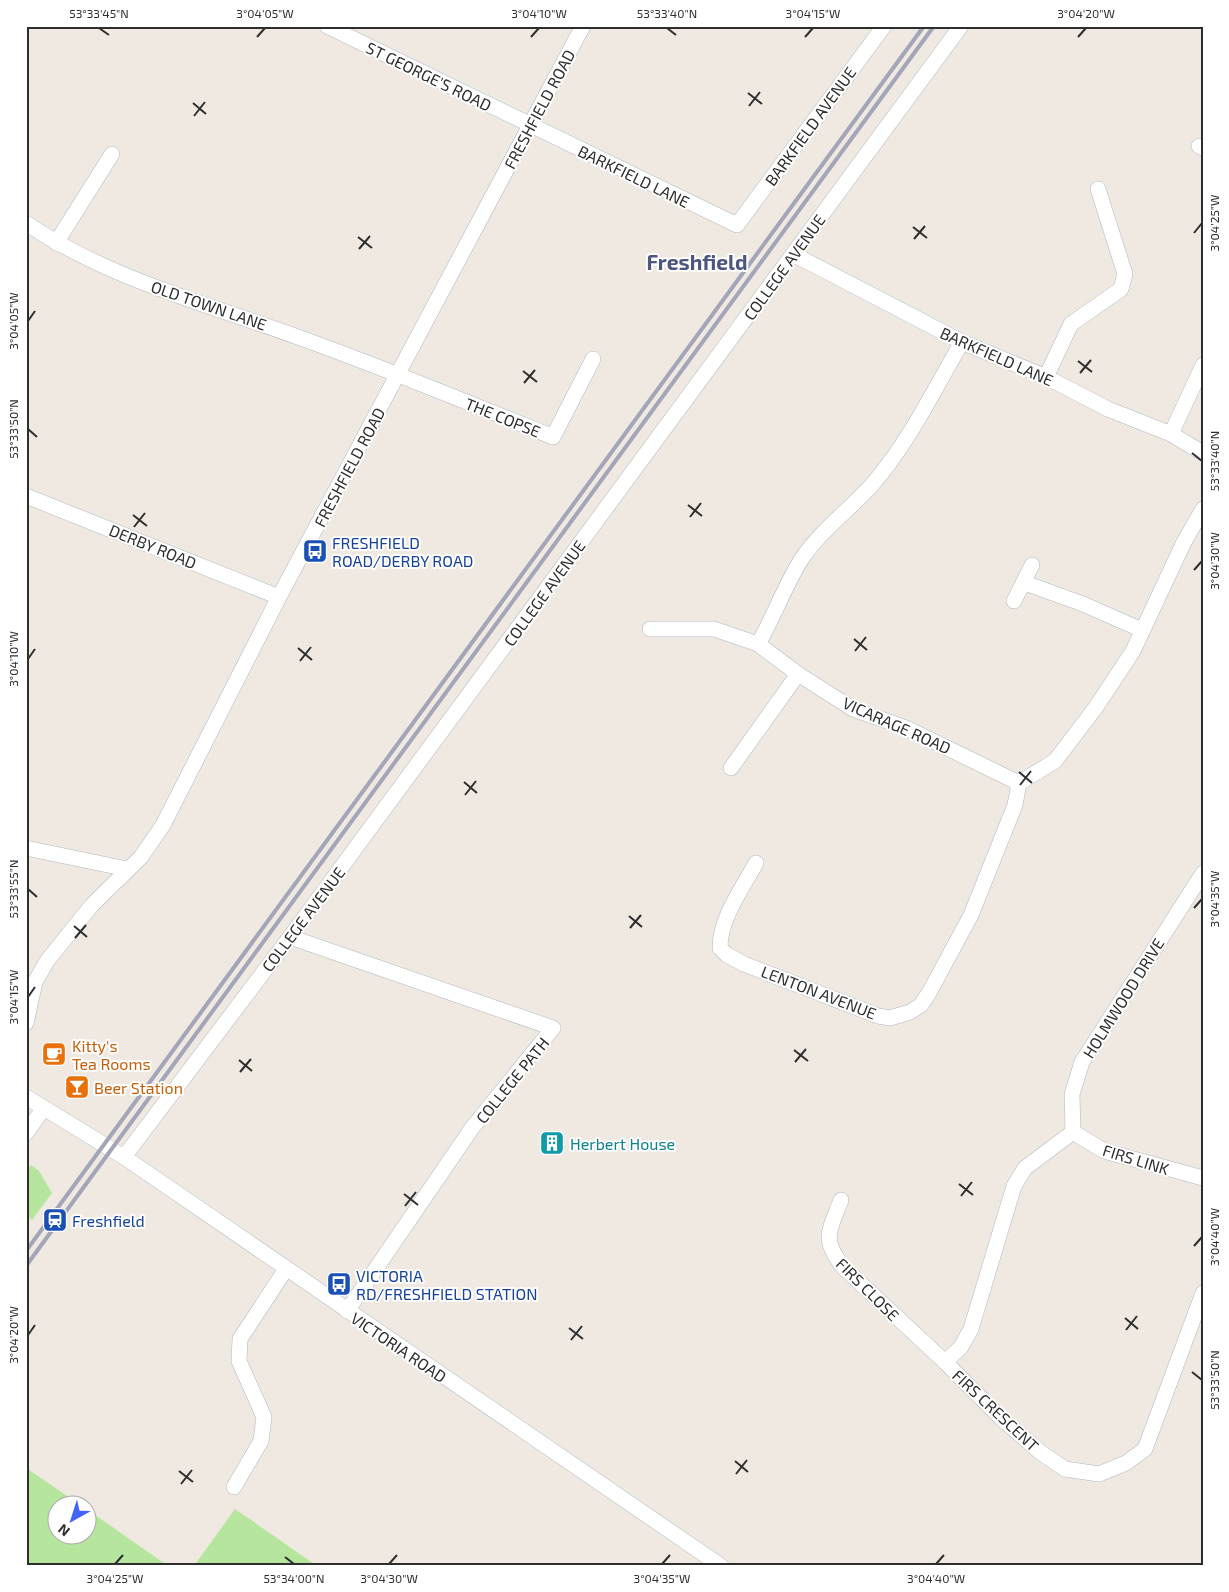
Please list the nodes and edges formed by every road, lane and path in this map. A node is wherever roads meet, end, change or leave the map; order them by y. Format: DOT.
graph roads {
  1 [pos="327,26"];
  2 [pos="583,26"];
  3 [pos="884,26"];
  4 [pos="961,26"];
  5 [pos="530,126"];
  6 [pos="112,154"];
  7 [pos="1098,189"];
  8 [pos="26,224"];
  9 [pos="737,226"];
  10 [pos="56,243"];
  11 [pos="793,254"];
  12 [pos="962,342"];
  13 [pos="593,358"];
  14 [pos="1203,365"];
  15 [pos="399,374"];
  16 [pos="1046,377"];
  17 [pos="1171,434"];
  18 [pos="1203,453"];
  19 [pos="26,496"];
  20 [pos="1203,510"];
  21 [pos="1032,565"];
  22 [pos="1025,583"];
  23 [pos="279,597"];
  24 [pos="1014,601"];
  25 [pos="650,629"];
  26 [pos="1142,630"];
  27 [pos="758,644"];
  28 [pos="798,674"];
  29 [pos="731,768"];
  30 [pos="1019,783"];
  31 [pos="26,848"];
  32 [pos="756,863"];
  33 [pos="127,869"];
  34 [pos="1203,872"];
  35 [pos="290,938"];
  36 [pos="26,1023"];
  37 [pos="26,1097"];
  38 [pos="44,1108"];
  39 [pos="1073,1132"];
  40 [pos="26,1133"];
  41 [pos="124,1157"];
  42 [pos="1203,1178"];
  43 [pos="841,1200"];
  44 [pos="286,1269"];
  45 [pos="1203,1293"];
  46 [pos="347,1312"];
  47 [pos="944,1362"];
  48 [pos="234,1487"];
  49 [pos="722,1566"];
  1 -- 5 [label="street, ST GEORGE'S ROAD"];
  2 -- 5 [label="street, FRESHFIELD ROAD"];
  3 -- 9 [label="street, BARKFIELD AVENUE"];
  4 -- 11 [label="street, COLLEGE AVENUE"];
  5 -- 9 [label="street, BARKFIELD LANE"];
  5 -- 15 [label="street, FRESHFIELD ROAD"];
  6 -- 10 [label="street"];
  7 -- 16 [label="street"];
  8 -- 10 [label="street, OLD TOWN LANE"];
  10 -- 15 [label="street, OLD TOWN LANE"];
  11 -- 12 [label="street, BARKFIELD LANE"];
  11 -- 35 [label="street, COLLEGE AVENUE"];
  12 -- 16 [label="street, BARKFIELD LANE"];
  12 -- 27 [label="street"];
  13 -- 15 [label="street, THE COPSE"];
  14 -- 17 [label="street"];
  15 -- 23 [label="street, FRESHFIELD ROAD"];
  16 -- 17 [label="street, BARKFIELD LANE"];
  17 -- 18 [label="street, BARKFIELD LANE"];
  19 -- 23 [label="street, DERBY ROAD"];
  20 -- 26 [label="street"];
  21 -- 22 [label="street"];
  22 -- 24 [label="street"];
  22 -- 26 [label="street"];
  23 -- 33 [label="street, FRESHFIELD ROAD"];
  25 -- 27 [label="street, VICARAGE ROAD"];
  26 -- 30 [label="street"];
  27 -- 28 [label="street, VICARAGE ROAD"];
  28 -- 29 [label="street"];
  28 -- 30 [label="street, VICARAGE ROAD"];
  30 -- 32 [label="street, LENTON AVENUE"];
  31 -- 33 [label="street"];
  33 -- 36 [label="street, FRESHFIELD ROAD"];
  34 -- 39 [label="street, HOLMWOOD DRIVE"];
  35 -- 41 [label="street, COLLEGE AVENUE"];
  35 -- 46 [label="street, COLLEGE PATH"];
  37 -- 38 [label="street, VICTORIA ROAD"];
  38 -- 40 [label="street"];
  38 -- 41 [label="street, VICTORIA ROAD"];
  39 -- 42 [label="street, FIRS LINK"];
  39 -- 47 [label="street, FIRS CRESCENT"];
  41 -- 44 [label="street, VICTORIA ROAD"];
  43 -- 47 [label="street, FIRS CLOSE"];
  44 -- 46 [label="street, VICTORIA ROAD"];
  44 -- 48 [label="street"];
  45 -- 47 [label="street, FIRS CRESCENT"];
  46 -- 49 [label="street, VICTORIA ROAD"];
}
